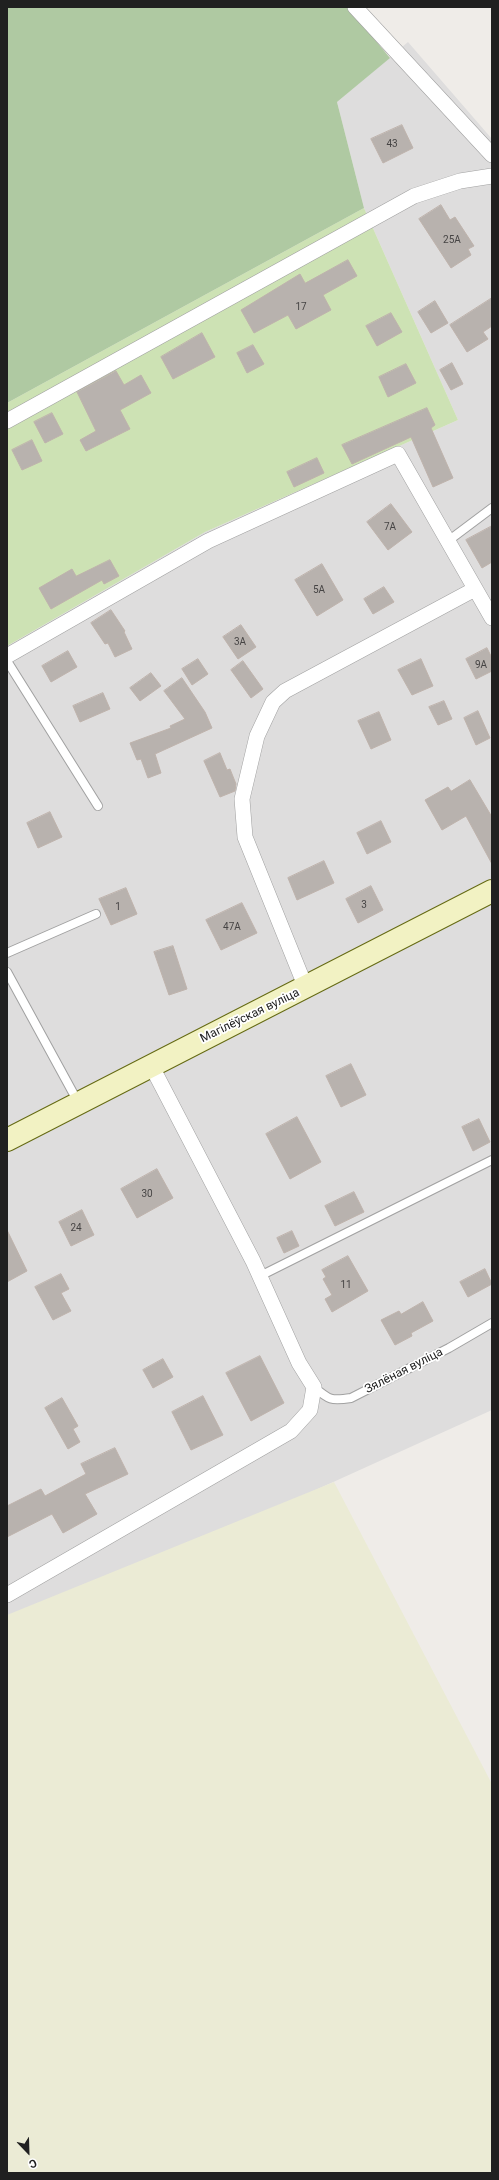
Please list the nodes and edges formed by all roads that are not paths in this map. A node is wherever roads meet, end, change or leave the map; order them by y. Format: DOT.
graph roads {
  1 [pos="355,7"];
  2 [pos="492,155"];
  3 [pos="492,176"];
  4 [pos="7,421"];
  5 [pos="492,508"];
  6 [pos="448,541"];
  7 [pos="475,589"];
  8 [pos="492,618"];
  9 [pos="7,656"];
  10 [pos="7,661"];
  11 [pos="98,806"];
  12 [pos="492,891"];
  13 [pos="96,914"];
  14 [pos="7,953"];
  15 [pos="7,972"];
  16 [pos="306,988"];
  17 [pos="151,1065"];
  18 [pos="78,1102"];
  19 [pos="7,1140"];
  20 [pos="492,1160"];
  21 [pos="260,1276"];
  22 [pos="492,1323"];
  23 [pos="314,1387"];
  24 [pos="7,1595"];
  1 -- 2 [label="street"];
  3 -- 4 [label="street"];
  5 -- 6 [label="lane"];
  6 -- 7 [label="street"];
  6 -- 9 [label="street"];
  7 -- 8 [label="street"];
  7 -- 16 [label="street"];
  10 -- 11 [label="lane"];
  12 -- 16 [label="main road, Магілёўская вуліца"];
  13 -- 14 [label="lane"];
  15 -- 18 [label="lane"];
  16 -- 17 [label="main road, Магілёўская вуліца"];
  17 -- 18 [label="main road, Магілёўская вуліца"];
  17 -- 21 [label="street"];
  18 -- 19 [label="main road, Магілёўская вуліца"];
  20 -- 21 [label="lane"];
  21 -- 23 [label="street"];
  22 -- 23 [label="lane, Зялёная вуліца"];
  23 -- 24 [label="street"];
}
